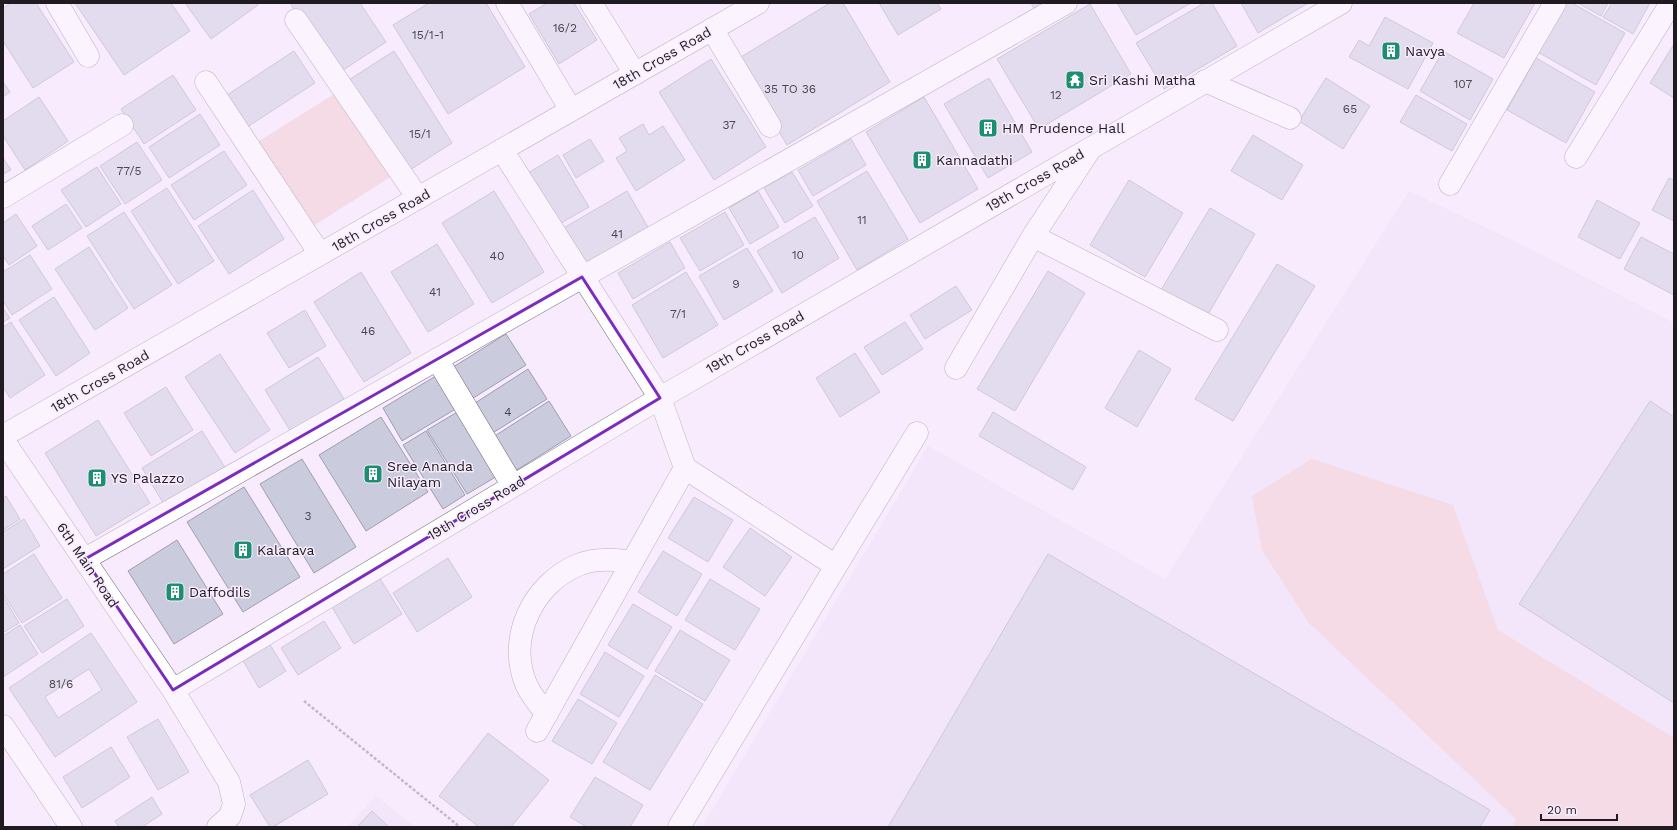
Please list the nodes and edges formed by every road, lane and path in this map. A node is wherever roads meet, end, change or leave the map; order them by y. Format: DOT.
graph roads {
  1 [pos="57,3"];
  2 [pos="507,3"];
  3 [pos="591,3"];
  4 [pos="758,3"];
  5 [pos="1066,3"];
  6 [pos="1341,3"];
  7 [pos="1556,3"];
  8 [pos="1671,3"];
  9 [pos="296,20"];
  10 [pos="712,29"];
  11 [pos="88,56"];
  12 [pos="635,74"];
  13 [pos="1205,81"];
  14 [pos="206,82"];
  15 [pos="571,110"];
  16 [pos="1290,118"];
  17 [pos="122,125"];
  18 [pos="770,126"];
  19 [pos="1092,146"];
  20 [pos="502,150"];
  21 [pos="1576,157"];
  22 [pos="1450,184"];
  23 [pos="3,197"];
  24 [pos="418,198"];
  25 [pos="1032,236"];
  26 [pos="320,254"];
  27 [pos="582,277"];
  28 [pos="1217,330"];
  29 [pos="437,359"];
  30 [pos="956,368"];
  31 [pos="660,398"];
  32 [pos="917,433"];
  33 [pos="3,436"];
  34 [pos="3,440"];
  35 [pos="685,468"];
  36 [pos="513,486"];
  37 [pos="85,559"];
  38 [pos="632,562"];
  39 [pos="836,566"];
  40 [pos="173,690"];
  41 [pos="304,701"];
  42 [pos="3,726"];
  43 [pos="71,827"];
  44 [pos="218,827"];
  45 [pos="460,827"];
  46 [pos="679,827"];
  1 -- 11 [label="street"];
  2 -- 15 [label="street"];
  3 -- 12 [label="street"];
  4 -- 10 [label="street, 18th Cross Road"];
  5 -- 27 [label="street"];
  6 -- 13 [label="street, 19th Cross Road"];
  7 -- 22 [label="street"];
  8 -- 21 [label="street"];
  9 -- 24 [label="street"];
  10 -- 12 [label="street, 18th Cross Road"];
  10 -- 18 [label="street"];
  12 -- 15 [label="street, 18th Cross Road"];
  13 -- 16 [label="street"];
  13 -- 19 [label="street, 19th Cross Road"];
  14 -- 26 [label="street"];
  15 -- 20 [label="street, 18th Cross Road"];
  17 -- 23 [label="street"];
  19 -- 25 [label="street"];
  19 -- 31 [label="street, 19th Cross Road"];
  20 -- 24 [label="street, 18th Cross Road"];
  20 -- 27 [label="street"];
  24 -- 26 [label="street, 18th Cross Road"];
  25 -- 28 [label="street"];
  25 -- 30 [label="street"];
  26 -- 33 [label="street, 18th Cross Road"];
  27 -- 29 [label="street"];
  27 -- 31 [label="street"];
  29 -- 36 [label="street"];
  29 -- 37 [label="street"];
  31 -- 35 [label="street"];
  31 -- 36 [label="street, 19th Cross Road"];
  32 -- 39 [label="street"];
  34 -- 37 [label="street, 6th Main Road"];
  35 -- 38 [label="street"];
  35 -- 39 [label="street"];
  36 -- 40 [label="street, 19th Cross Road"];
  37 -- 40 [label="street, 6th Main Road"];
  38 -- 38 [label="street"];
  39 -- 46 [label="street"];
  40 -- 44 [label="street, 6th Main Road"];
  41 -- 45 [label="path"];
  42 -- 43 [label="street"];
}
